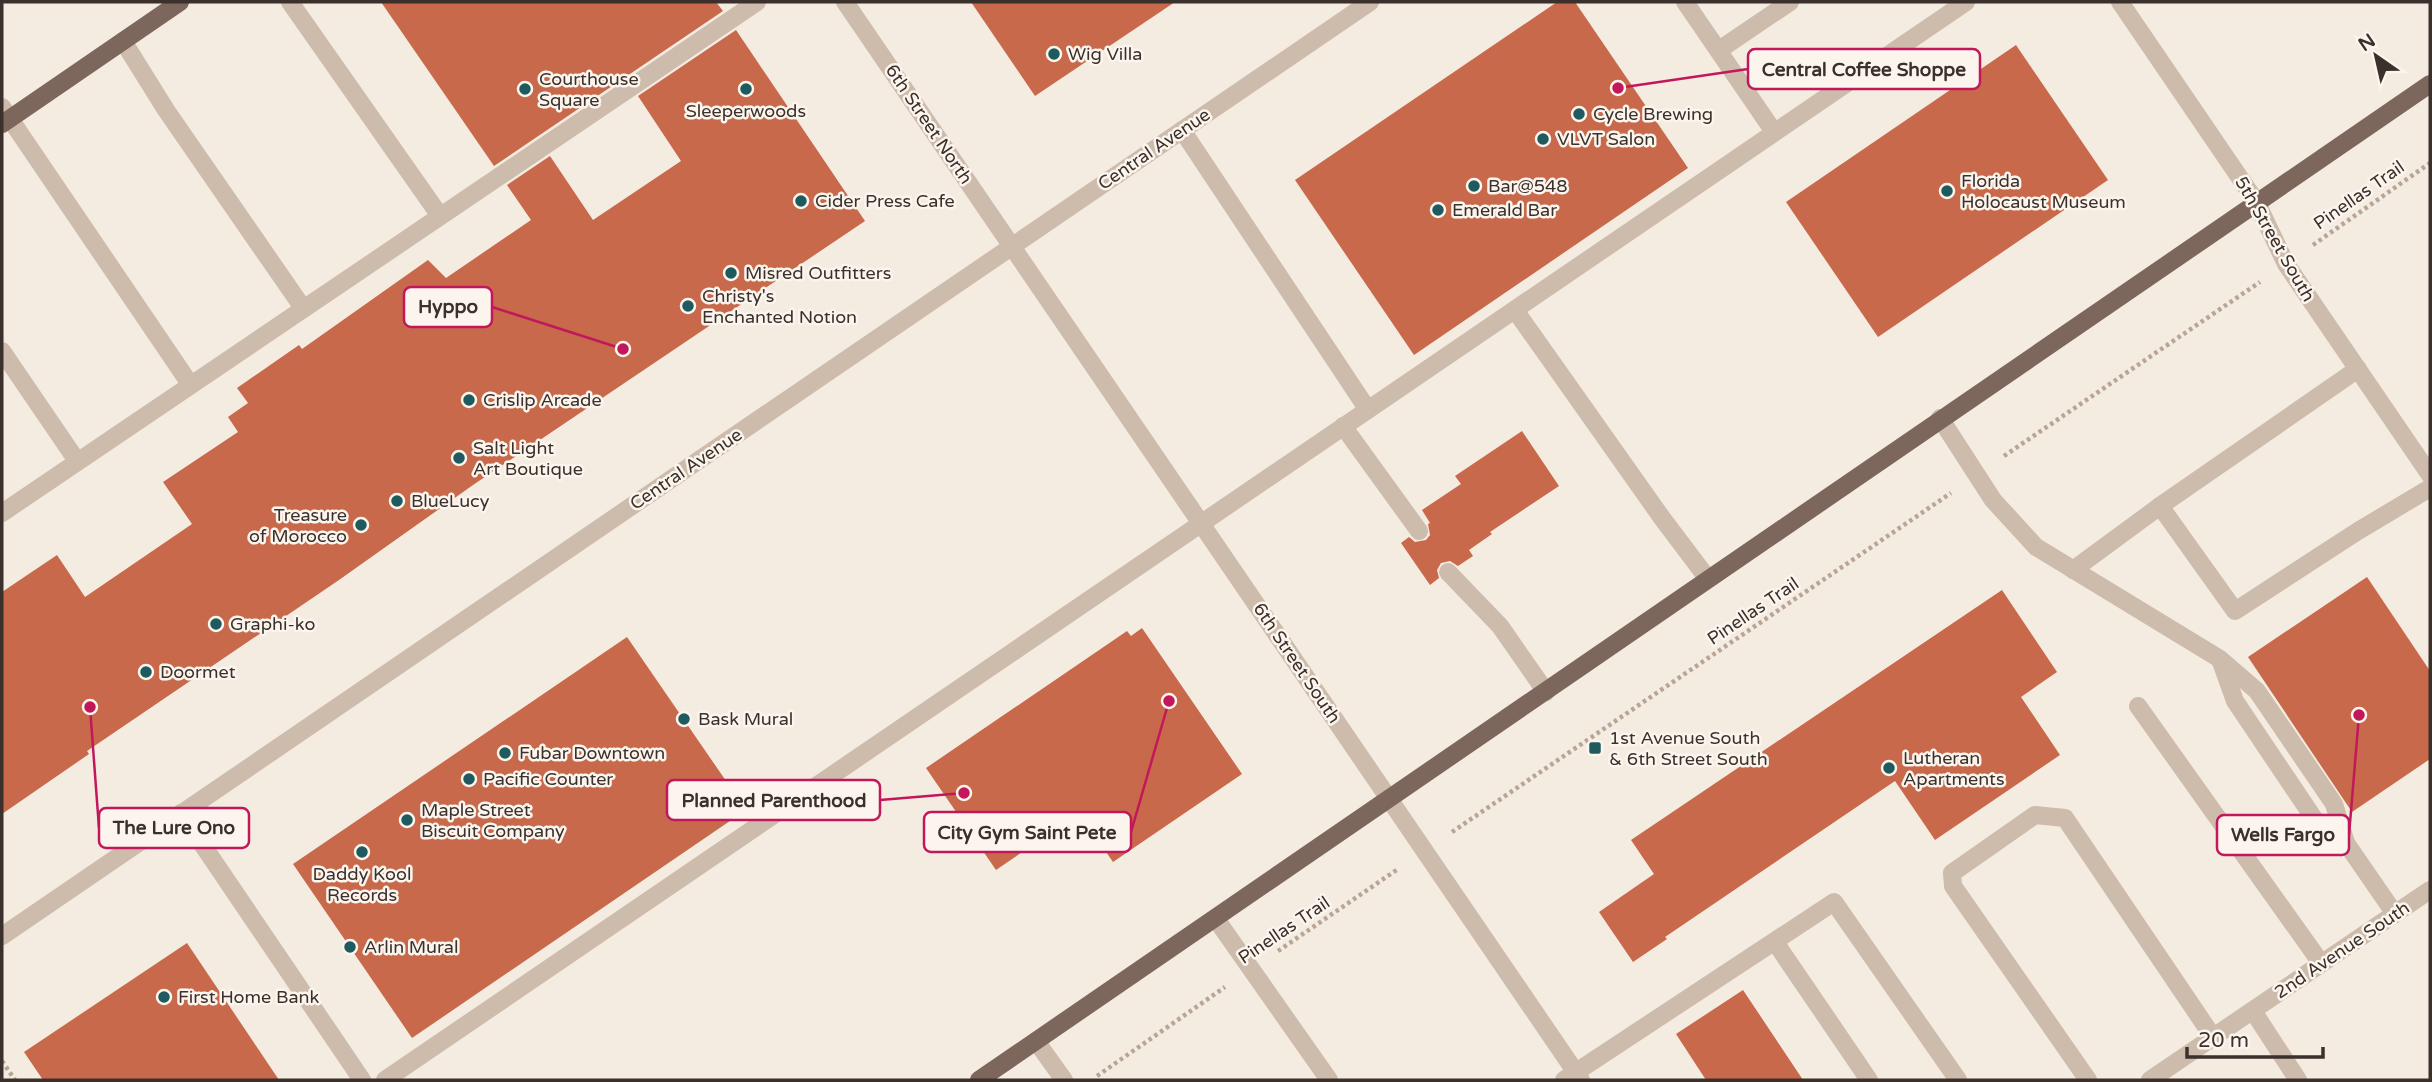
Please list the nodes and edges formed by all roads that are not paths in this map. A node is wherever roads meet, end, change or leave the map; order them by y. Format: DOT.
graph roads {
  1 [pos="180,2"];
  2 [pos="290,2"];
  3 [pos="757,2"];
  4 [pos="845,2"];
  5 [pos="1370,2"];
  6 [pos="1685,2"];
  7 [pos="1790,2"];
  8 [pos="1966,2"];
  9 [pos="2120,2"];
  10 [pos="122,41"];
  11 [pos="1719,50"];
  12 [pos="2430,83"];
  13 [pos="4,116"];
  14 [pos="1182,130"];
  15 [pos="1774,132"];
  16 [pos="2257,203"];
  17 [pos="440,216"];
  18 [pos="1012,246"];
  19 [pos="303,308"];
  20 [pos="1515,310"];
  21 [pos="2,351"];
  22 [pos="2358,369"];
  23 [pos="190,384"];
  24 [pos="1368,410"];
  25 [pos="1940,418"];
  26 [pos="1343,426"];
  27 [pos="77,461"];
  28 [pos="2430,475"];
  29 [pos="2430,488"];
  30 [pos="2160,506"];
  31 [pos="2,513"];
  32 [pos="1201,523"];
  33 [pos="1419,531"];
  34 [pos="2073,570"];
  35 [pos="1448,572"];
  36 [pos="1708,579"];
  37 [pos="2220,659"];
  38 [pos="1546,692"];
  39 [pos="2138,706"];
  40 [pos="1390,799"];
  41 [pos="181,813"];
  42 [pos="2346,843"];
  43 [pos="2430,890"];
  44 [pos="2395,914"];
  45 [pos="1216,919"];
  46 [pos="2,936"];
  47 [pos="1775,942"];
  48 [pos="2322,964"];
  49 [pos="2253,1011"];
  50 [pos="2213,1038"];
  51 [pos="1036,1041"];
  52 [pos="1574,1078"];
  53 [pos="362,1080"];
  54 [pos="385,1080"];
  55 [pos="979,1080"];
  56 [pos="1064,1080"];
  57 [pos="1329,1080"];
  58 [pos="1869,1080"];
  59 [pos="1958,1080"];
  60 [pos="2088,1080"];
  61 [pos="2150,1080"];
  62 [pos="2298,1080"];
  1 -- 10 [label="main road"];
  2 -- 17 [label="street"];
  3 -- 17 [label="street"];
  4 -- 18 [label="street, 6th Street North"];
  5 -- 14 [label="street, Central Avenue"];
  6 -- 11 [label="street"];
  7 -- 11 [label="street"];
  8 -- 15 [label="street"];
  9 -- 16 [label="street, 5th Street South"];
  10 -- 13 [label="main road"];
  10 -- 19 [label="street"];
  11 -- 15 [label="street"];
  12 -- 16 [label="main road"];
  13 -- 23 [label="street"];
  14 -- 18 [label="street, Central Avenue"];
  14 -- 24 [label="street"];
  15 -- 20 [label="street"];
  16 -- 22 [label="street, 5th Street South"];
  16 -- 25 [label="main road"];
  17 -- 19 [label="street"];
  18 -- 32 [label="street, 6th Street South"];
  18 -- 41 [label="street, Central Avenue"];
  19 -- 23 [label="street"];
  20 -- 24 [label="street"];
  20 -- 36 [label="street"];
  21 -- 27 [label="street"];
  22 -- 28 [label="street, 5th Street South"];
  22 -- 30 [label="street"];
  23 -- 27 [label="street"];
  24 -- 26 [label="street"];
  25 -- 34 [label="street"];
  25 -- 36 [label="main road"];
  26 -- 32 [label="street"];
  26 -- 33 [label="street"];
  27 -- 31 [label="street"];
  29 -- 30 [label="street"];
  30 -- 34 [label="street"];
  32 -- 40 [label="street, 6th Street South"];
  32 -- 54 [label="street"];
  34 -- 37 [label="street"];
  35 -- 38 [label="street"];
  36 -- 38 [label="main road"];
  37 -- 42 [label="street"];
  37 -- 42 [label="street"];
  38 -- 40 [label="main road"];
  39 -- 48 [label="street"];
  40 -- 45 [label="main road"];
  40 -- 52 [label="street, 6th Street South"];
  41 -- 46 [label="street, Central Avenue"];
  41 -- 53 [label="street"];
  42 -- 44 [label="street"];
  43 -- 44 [label="street, 2nd Avenue South"];
  44 -- 48 [label="street, 2nd Avenue South"];
  45 -- 51 [label="main road"];
  45 -- 57 [label="street"];
  47 -- 52 [label="street"];
  47 -- 58 [label="street"];
  47 -- 59 [label="street"];
  48 -- 49 [label="street, 2nd Avenue South"];
  49 -- 50 [label="street, 2nd Avenue South"];
  49 -- 62 [label="street"];
  50 -- 60 [label="street"];
  50 -- 61 [label="street, 2nd Avenue South"];
  51 -- 55 [label="main road"];
  51 -- 56 [label="street"];
}
